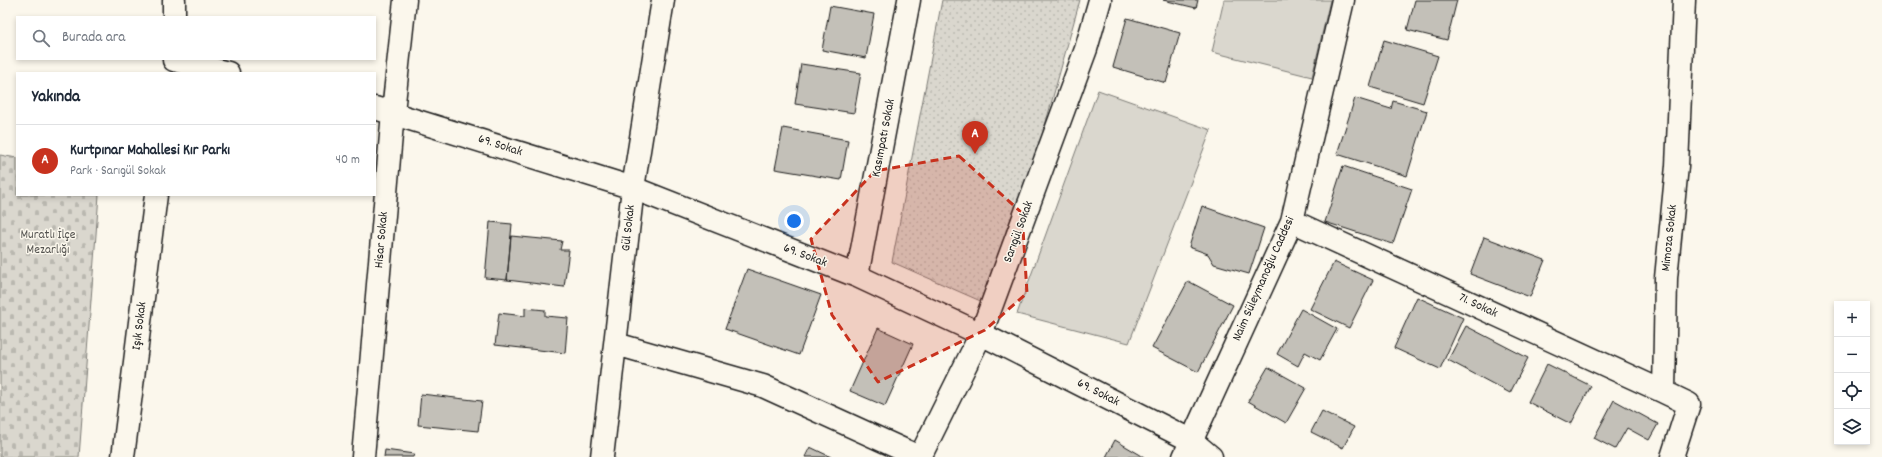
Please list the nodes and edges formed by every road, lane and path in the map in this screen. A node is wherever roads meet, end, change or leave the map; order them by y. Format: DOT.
graph roads {
  1 [pos="174,0"];
  2 [pos="405,0"];
  3 [pos="663,0"];
  4 [pos="909,0"];
  5 [pos="1100,0"];
  6 [pos="1343,0"];
  7 [pos="1684,0"];
  8 [pos="174,16"];
  9 [pos="174,64"];
  10 [pos="222,72"];
  11 [pos="384,110"];
  12 [pos="633,188"];
  13 [pos="156,196"];
  14 [pos="1292,221"];
  15 [pos="857,276"];
  16 [pos="981,334"];
  17 [pos="616,344"];
  18 [pos="1664,392"];
  19 [pos="1188,449"];
  20 [pos="123,457"];
  21 [pos="363,457"];
  22 [pos="602,457"];
  23 [pos="919,457"];
  24 [pos="1211,457"];
  25 [pos="1672,457"];
  1 -- 8 [label="street"];
  2 -- 11 [label="street, Hisar Sokak"];
  3 -- 12 [label="street, Gül Sokak"];
  4 -- 15 [label="street, Kasımpatı Sokak"];
  5 -- 16 [label="street, Sarıgül Sokak"];
  6 -- 14 [label="street, Naim Süleymanoğlu Caddesi"];
  7 -- 18 [label="street, Mimoza Sokak"];
  9 -- 10 [label="street"];
  11 -- 12 [label="street, 69. Sokak"];
  11 -- 21 [label="street, Hisar Sokak"];
  12 -- 15 [label="street, 69. Sokak"];
  12 -- 17 [label="street, Gül Sokak"];
  13 -- 20 [label="street, Işık Sokak"];
  14 -- 18 [label="street, 71. Sokak"];
  14 -- 19 [label="street, Naim Süleymanoğlu Caddesi"];
  15 -- 16 [label="street, 69. Sokak"];
  16 -- 19 [label="street, 69. Sokak"];
  16 -- 23 [label="street, Sarıgül Sokak"];
  17 -- 22 [label="street, Gül Sokak"];
  17 -- 23 [label="street"];
  18 -- 25 [label="street"];
  19 -- 24 [label="street, 69. Sokak"];
}
